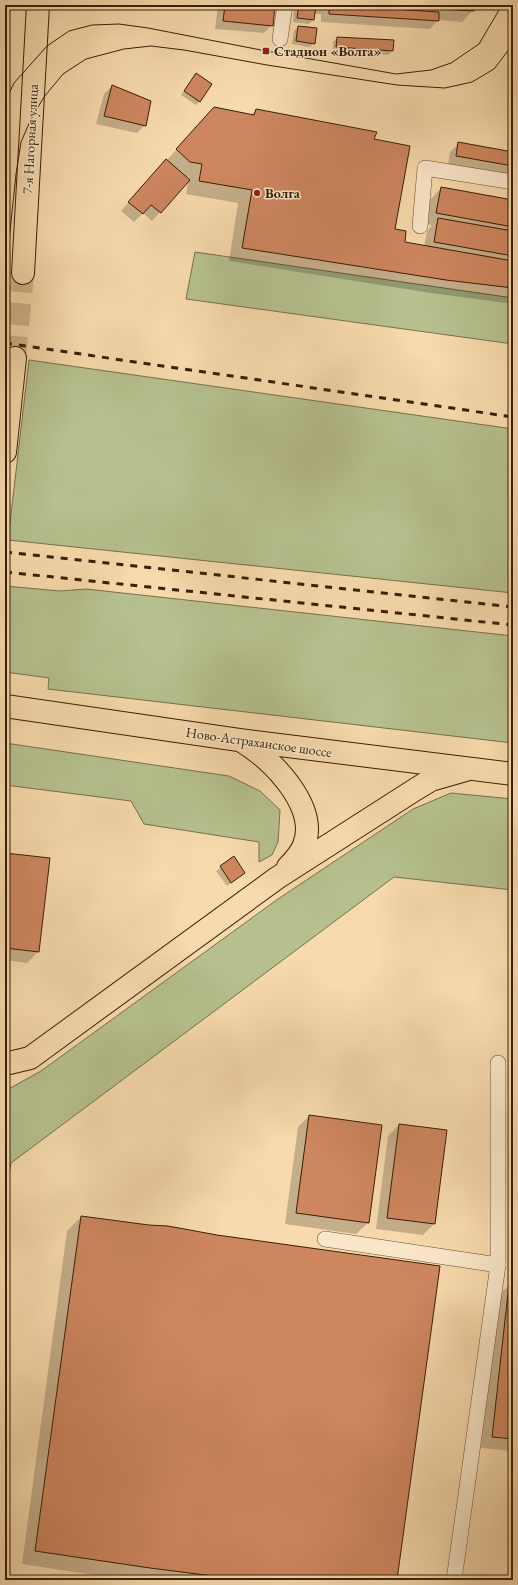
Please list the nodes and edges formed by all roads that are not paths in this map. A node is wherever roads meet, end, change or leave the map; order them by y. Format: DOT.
graph roads {
  1 [pos="38,5"];
  2 [pos="285,5"];
  3 [pos="280,39"];
  4 [pos="513,182"];
  5 [pos="420,226"];
  6 [pos="23,273"];
  7 [pos="15,358"];
  8 [pos="5,452"];
  9 [pos="5,706"];
  10 [pos="239,740"];
  11 [pos="469,769"];
  12 [pos="513,774"];
  13 [pos="277,878"];
  14 [pos="498,1063"];
  15 [pos="5,1064"];
  16 [pos="325,1239"];
  17 [pos="498,1265"];
  18 [pos="454,1580"];
  1 -- 6 [label="main road, 7-я Нагорная улица"];
  2 -- 3 [label="lane"];
  4 -- 5 [label="lane"];
  7 -- 8 [label="main road"];
  9 -- 10 [label="main road, Ново-Астраханское шоссе"];
  10 -- 11 [label="main road, Ново-Астраханское шоссе"];
  10 -- 13 [label="main road"];
  11 -- 12 [label="main road, Ново-Астраханское шоссе"];
  11 -- 13 [label="main road"];
  13 -- 15 [label="main road"];
  14 -- 17 [label="lane"];
  16 -- 17 [label="lane"];
  17 -- 18 [label="lane"];
}
